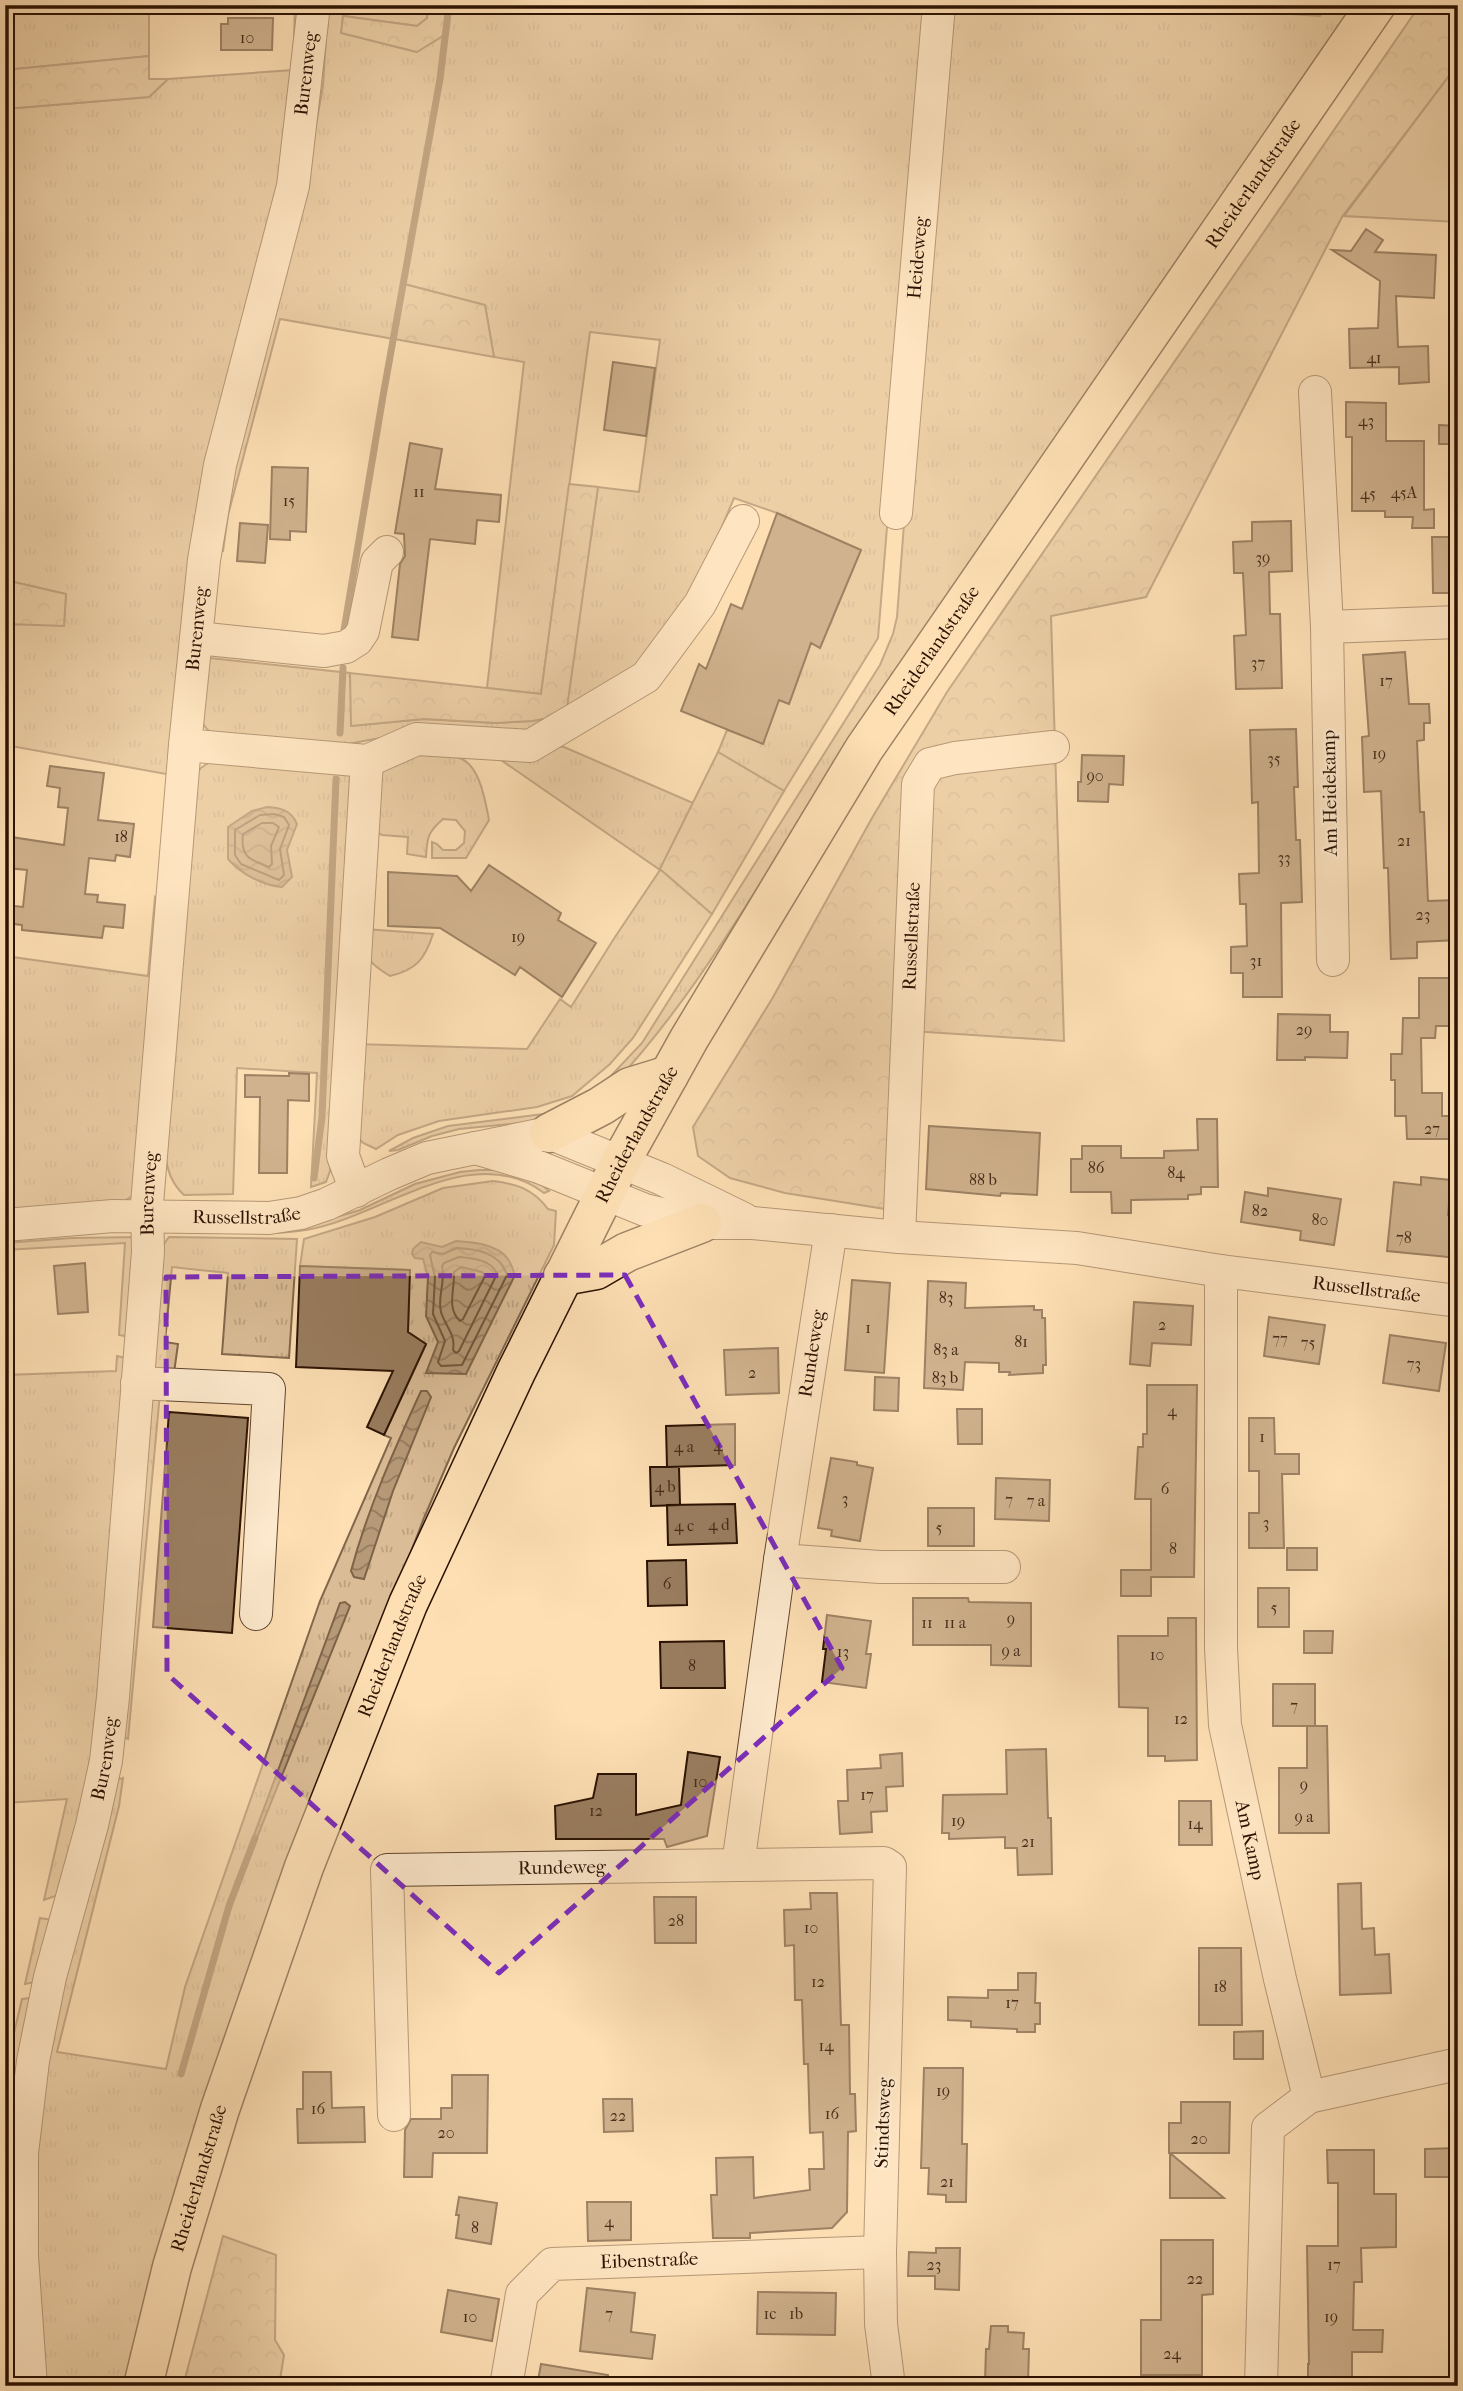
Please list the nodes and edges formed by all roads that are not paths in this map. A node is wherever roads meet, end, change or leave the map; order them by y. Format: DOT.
graph roads {
  1 [pos="314,5"];
  2 [pos="939,5"];
  3 [pos="1376,5"];
  4 [pos="1315,393"];
  5 [pos="896,513"];
  6 [pos="743,521"];
  7 [pos="387,552"];
  8 [pos="1458,622"];
  9 [pos="1327,627"];
  10 [pos="197,638"];
  11 [pos="186,745"];
  12 [pos="1053,747"];
  13 [pos="366,761"];
  14 [pos="1333,960"];
  15 [pos="669,1076"];
  16 [pos="549,1133"];
  17 [pos="475,1148"];
  18 [pos="612,1179"];
  19 [pos="356,1191"];
  20 [pos="148,1217"];
  21 [pos="702,1223"];
  22 [pos="753,1223"];
  23 [pos="5,1225"];
  24 [pos="831,1230"];
  25 [pos="899,1237"];
  26 [pos="1221,1271"];
  27 [pos="563,1276"];
  28 [pos="1458,1301"];
  29 [pos="137,1383"];
  30 [pos="780,1560"];
  31 [pos="1004,1567"];
  32 [pos="256,1614"];
  33 [pos="884,1863"];
  34 [pos="738,1865"];
  35 [pos="1458,2064"];
  36 [pos="1309,2097"];
  37 [pos="394,2115"];
  38 [pos="880,2252"];
  39 [pos="31,2386"];
  40 [pos="143,2386"];
  41 [pos="506,2386"];
  42 [pos="889,2386"];
  43 [pos="1261,2386"];
  1 -- 10 [label="street, Burenweg"];
  2 -- 5 [label="street, Heideweg"];
  3 -- 15 [label="main road, Rheiderlandstraße"];
  4 -- 9 [label="street, Am Heidekamp"];
  6 -- 13 [label="street"];
  7 -- 10 [label="street"];
  8 -- 9 [label="street"];
  9 -- 14 [label="street, Am Heidekamp"];
  10 -- 11 [label="street, Burenweg"];
  11 -- 13 [label="street"];
  11 -- 20 [label="street, Burenweg"];
  12 -- 25 [label="street, Russellstraße"];
  13 -- 19 [label="street"];
  15 -- 16 [label="main road"];
  15 -- 18 [label="main road, Rheiderlandstraße"];
  16 -- 17 [label="street, Russellstraße"];
  16 -- 18 [label="street, Russellstraße"];
  17 -- 18 [label="street, Russellstraße"];
  17 -- 19 [label="street, Russellstraße"];
  18 -- 21 [label="street, Russellstraße"];
  18 -- 22 [label="street, Russellstraße"];
  18 -- 27 [label="main road, Rheiderlandstraße"];
  19 -- 20 [label="street, Russellstraße"];
  20 -- 23 [label="street, Russellstraße"];
  20 -- 29 [label="street, Burenweg"];
  21 -- 22 [label="street, Russellstraße"];
  21 -- 27 [label="main road"];
  22 -- 24 [label="street, Russellstraße"];
  24 -- 25 [label="street, Russellstraße"];
  24 -- 30 [label="street, Rundeweg"];
  25 -- 26 [label="street, Russellstraße"];
  26 -- 28 [label="street, Russellstraße"];
  26 -- 36 [label="street, Am Kamp"];
  27 -- 40 [label="main road, Rheiderlandstraße"];
  29 -- 32 [label="street"];
  29 -- 39 [label="street, Burenweg"];
  30 -- 31 [label="street"];
  30 -- 34 [label="street, Rundeweg"];
  33 -- 34 [label="street, Rundeweg"];
  33 -- 38 [label="street, Stindtsweg"];
  34 -- 37 [label="street, Rundeweg"];
  35 -- 36 [label="street"];
  36 -- 43 [label="street"];
  38 -- 41 [label="street, Eibenstraße"];
  38 -- 42 [label="street, Stindtsweg"];
}
